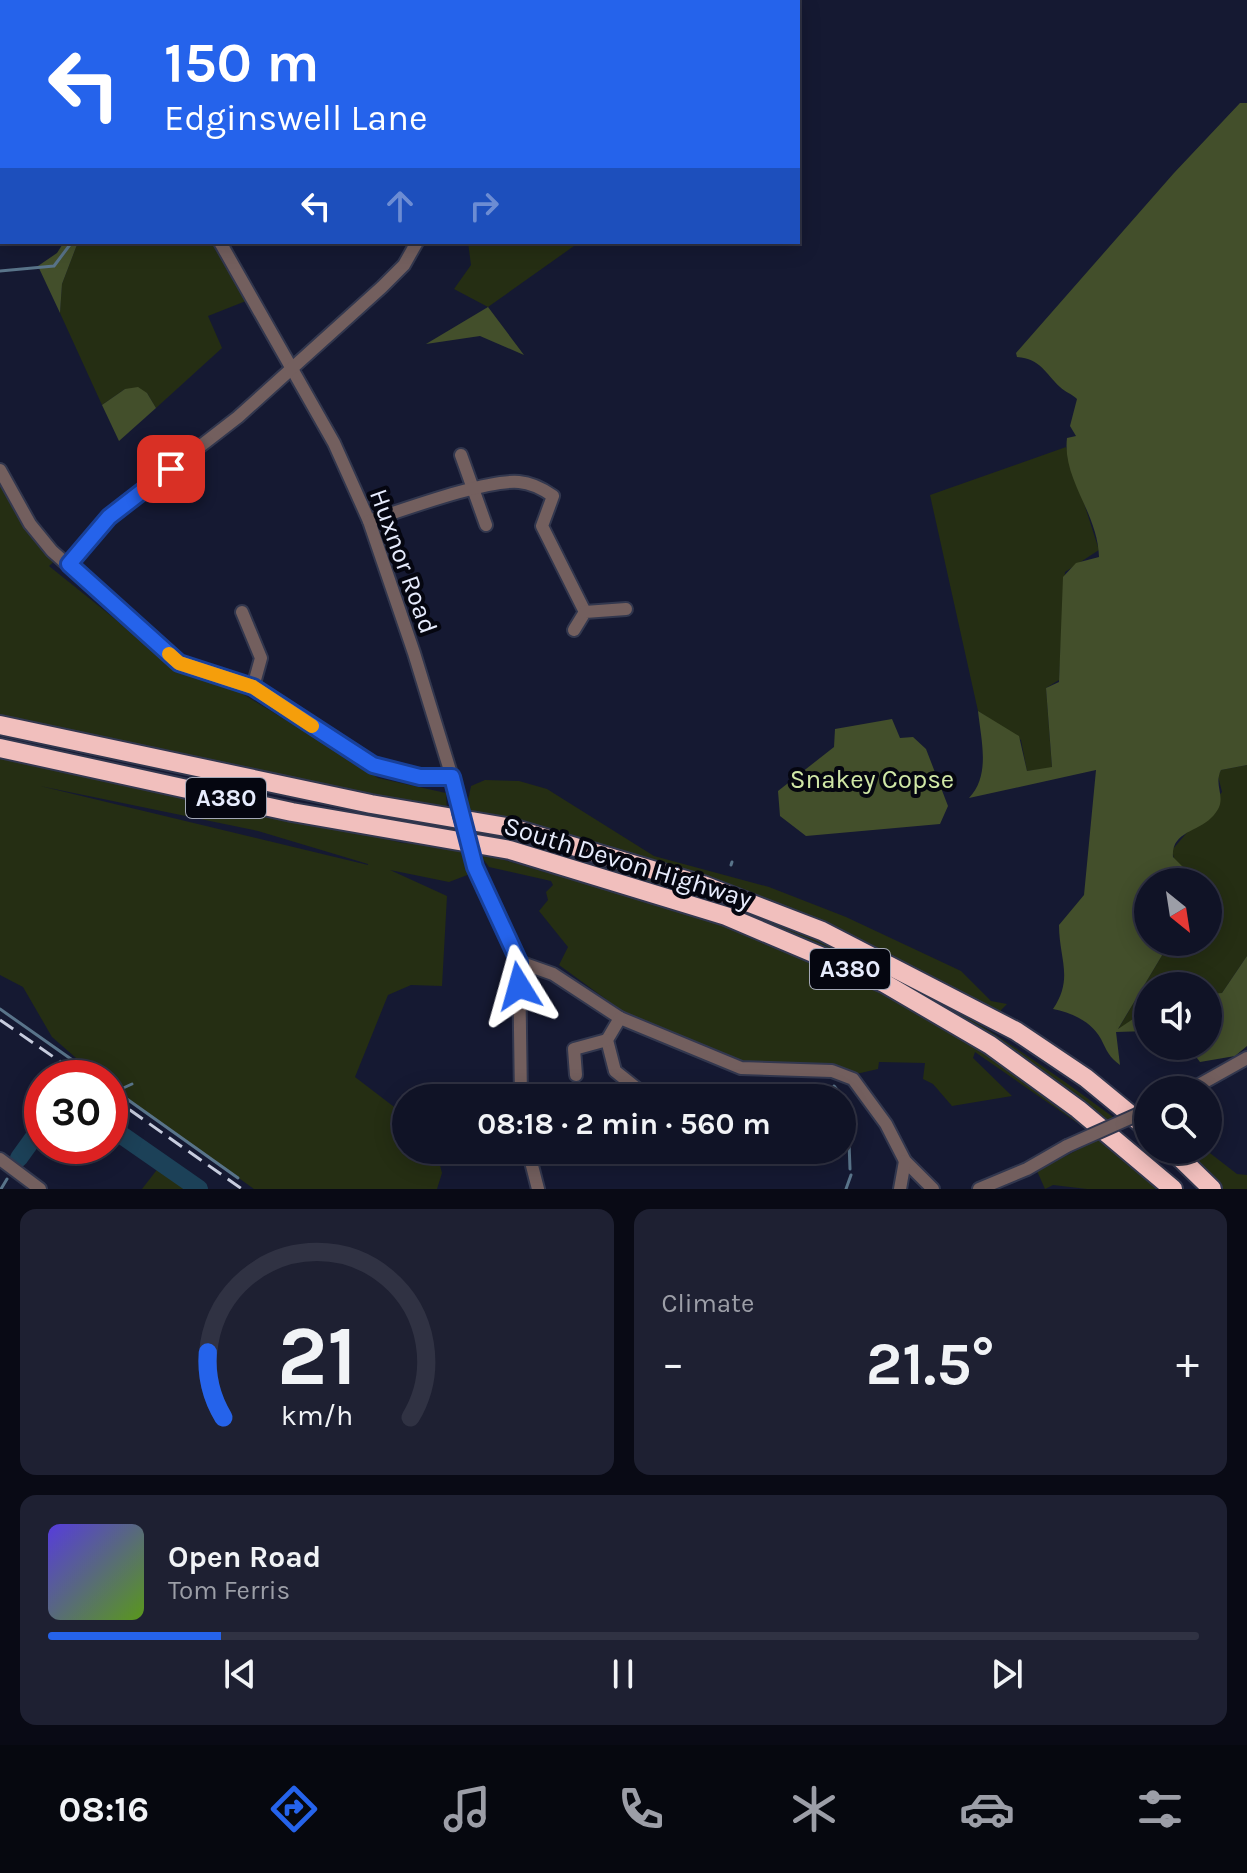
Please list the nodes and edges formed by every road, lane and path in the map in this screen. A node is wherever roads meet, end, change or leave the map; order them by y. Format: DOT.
graph roads {
  1 [pos="221,244"];
  2 [pos="416,244"];
  3 [pos="291,370"];
  4 [pos="461,455"];
  5 [pos="0,470"];
  6 [pos="472,491"];
  7 [pos="369,521"];
  8 [pos="486,525"];
  9 [pos="69,564"];
  10 [pos="626,609"];
  11 [pos="242,612"];
  12 [pos="585,612"];
  13 [pos="574,630"];
  14 [pos="253,687"];
  15 [pos="0,725"];
  16 [pos="0,748"];
  17 [pos="452,777"];
  18 [pos="519,962"];
  19 [pos="620,1018"];
  20 [pos="607,1040"];
  21 [pos="1247,1058"];
  22 [pos="576,1075"];
  23 [pos="1215,1076"];
  24 [pos="521,1084"];
  25 [pos="631,1084"];
  26 [pos="1134,1116"];
  27 [pos="1134,1117"];
  28 [pos="0,1159"];
  29 [pos="905,1161"];
  30 [pos="532,1164"];
  31 [pos="1186,1164"];
  32 [pos="40,1189"];
  33 [pos="538,1189"];
  34 [pos="900,1189"];
  35 [pos="933,1189"];
  36 [pos="979,1189"];
  37 [pos="1173,1189"];
  38 [pos="1212,1189"];
  1 -- 3 [label="street, Huxnor Road"];
  2 -- 3 [label="street"];
  3 -- 7 [label="street, Huxnor Road"];
  3 -- 9 [label="street"];
  4 -- 6 [label="street"];
  5 -- 9 [label="street"];
  6 -- 7 [label="street"];
  6 -- 8 [label="street"];
  6 -- 12 [label="street"];
  7 -- 17 [label="street, Huxnor Road"];
  9 -- 14 [label="street"];
  10 -- 12 [label="street"];
  11 -- 14 [label="street"];
  12 -- 13 [label="street"];
  14 -- 17 [label="street"];
  15 -- 27 [label="highway, South Devon Highway / A380"];
  16 -- 37 [label="highway, South Devon Highway / A380"];
  17 -- 18 [label="street, Huxnor Road, bridge"];
  18 -- 19 [label="street"];
  18 -- 24 [label="street"];
  19 -- 20 [label="street"];
  19 -- 29 [label="street"];
  20 -- 22 [label="street"];
  20 -- 25 [label="street"];
  21 -- 23 [label="street"];
  26 -- 36 [label="street, bridge"];
  28 -- 32 [label="street"];
  29 -- 34 [label="street"];
  29 -- 35 [label="street"];
  30 -- 33 [label="street"];
  31 -- 38 [label="highway"];
}
